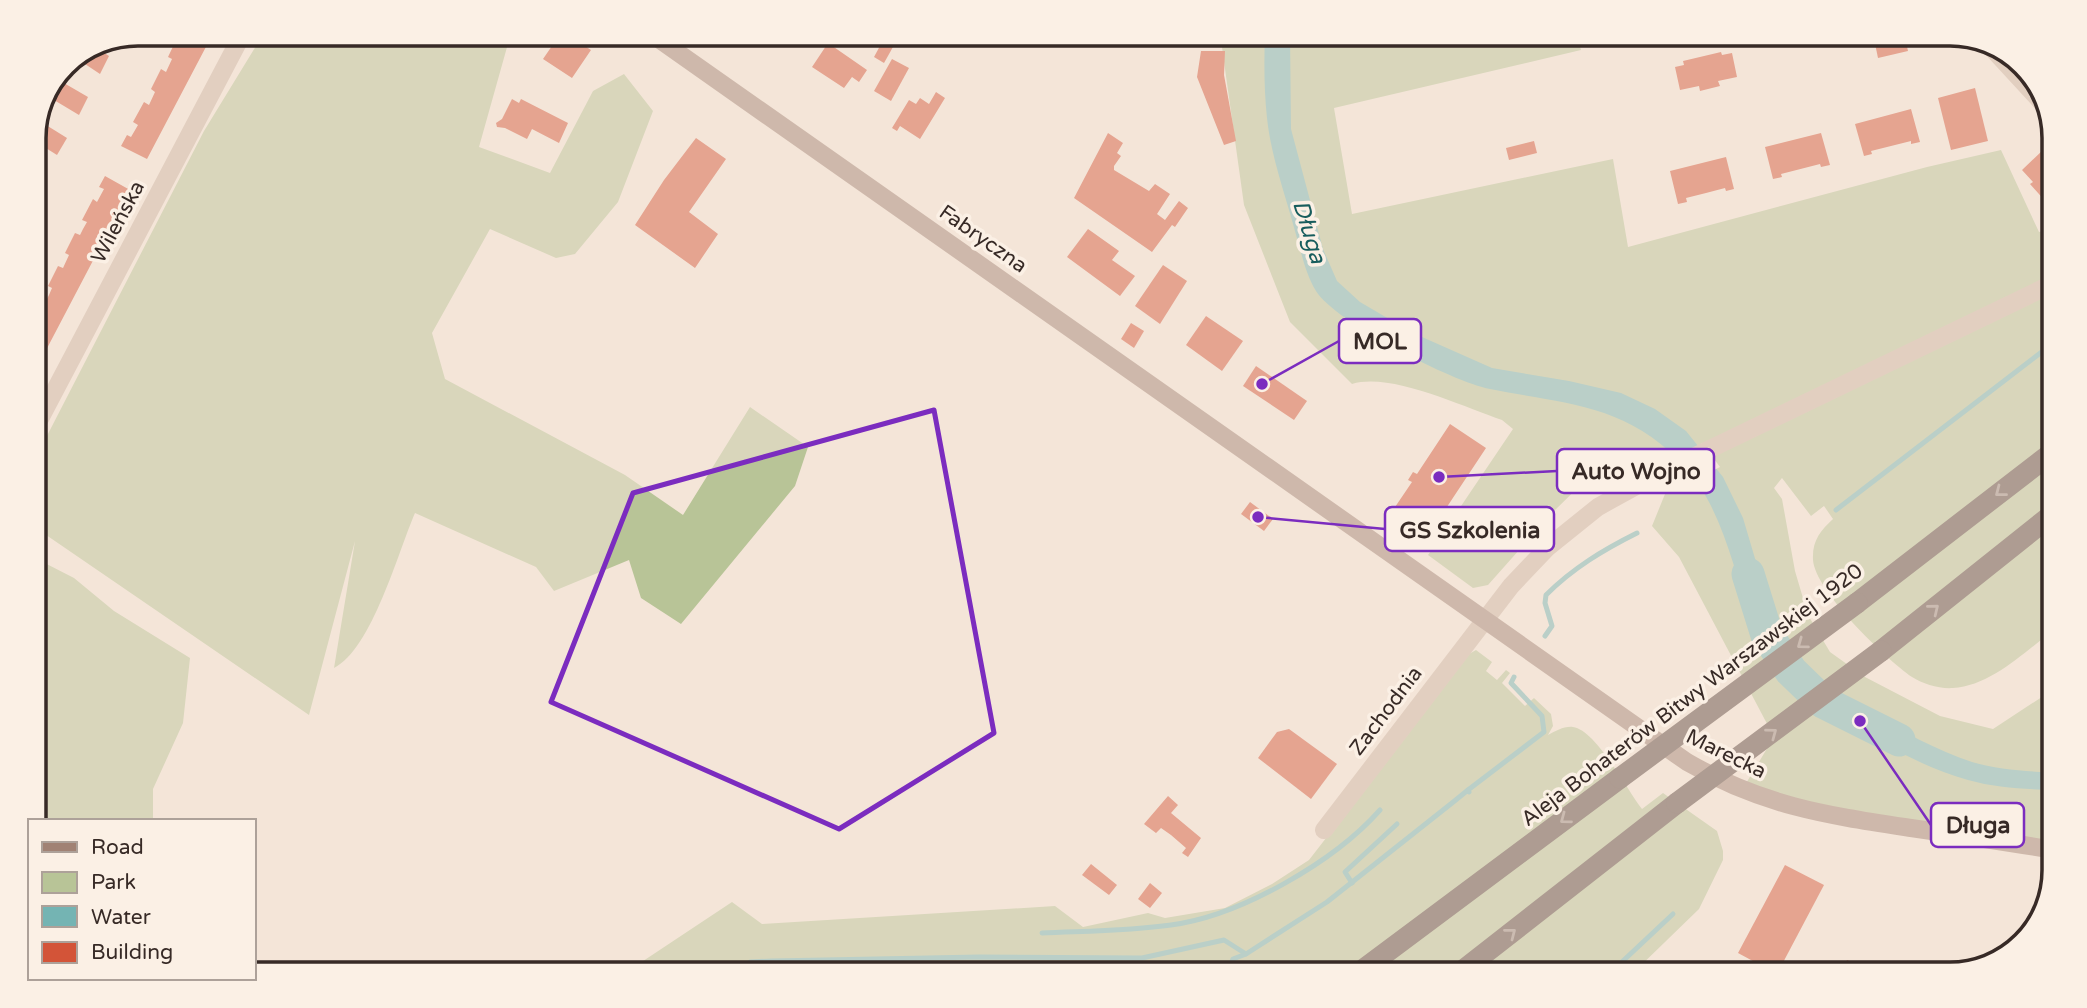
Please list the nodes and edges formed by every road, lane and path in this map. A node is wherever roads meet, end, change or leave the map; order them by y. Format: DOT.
graph roads {
  1 [pos="236,46"];
  2 [pos="668,46"];
  3 [pos="2010,68"];
  4 [pos="2023,82"];
  5 [pos="2041,289"];
  6 [pos="46,407"];
  7 [pos="2041,460"];
  8 [pos="1290,483"];
  9 [pos="2042,523"];
  10 [pos="1483,620"];
  11 [pos="1324,830"];
  12 [pos="2042,848"];
  13 [pos="1373,962"];
  14 [pos="1474,962"];
  1 -- 6 [label="street, Wileńska"];
  2 -- 8 [label="street, Fabryczna"];
  3 -- 4 [label="street"];
  5 -- 10 [label="street, Zachodnia"];
  7 -- 13 [label="highway, Aleja Bohaterów Bitwy Warszawskiej 1920, one-way, bridge"];
  8 -- 10 [label="street, Marecka"];
  14 -- 9 [label="highway, one-way, bridge"];
  10 -- 11 [label="street, Zachodnia"];
  10 -- 12 [label="street, Marecka"];
}
